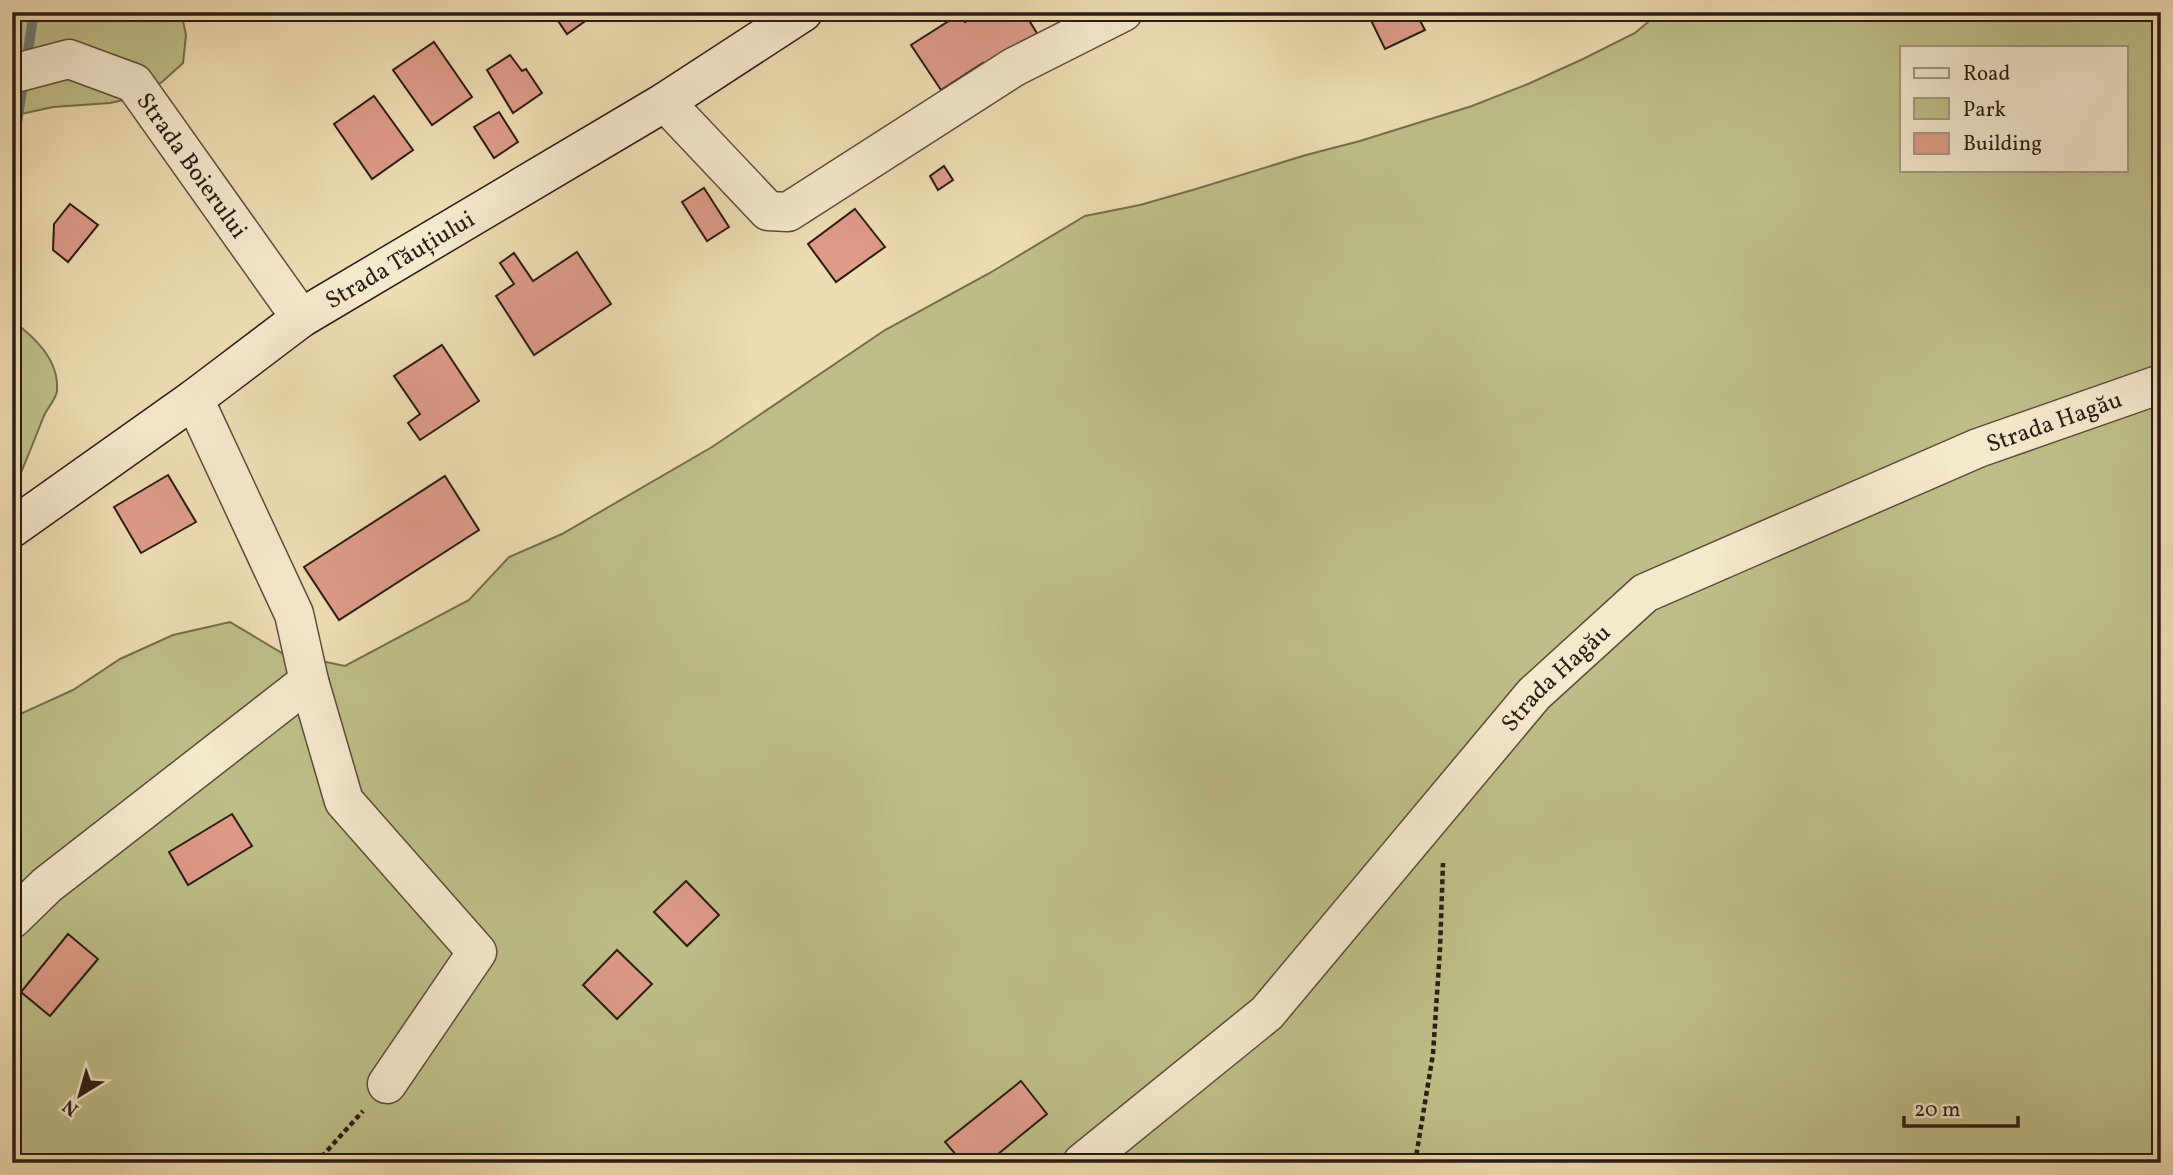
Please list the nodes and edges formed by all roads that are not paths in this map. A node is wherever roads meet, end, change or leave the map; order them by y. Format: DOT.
graph roads {
  1 [pos="803,12"];
  2 [pos="1123,12"];
  3 [pos="12,74"];
  4 [pos="665,102"];
  5 [pos="301,318"];
  6 [pos="2161,384"];
  7 [pos="194,398"];
  8 [pos="12,528"];
  9 [pos="309,681"];
  10 [pos="12,919"];
  11 [pos="387,1084"];
  12 [pos="1082,1163"];
  1 -- 4 [label="street, Strada Tăuțiului"];
  2 -- 4 [label="street"];
  3 -- 5 [label="street, Strada Boierului"];
  4 -- 5 [label="street, Strada Tăuțiului"];
  5 -- 7 [label="street, Strada Tăuțiului"];
  6 -- 12 [label="street, Strada Hagău"];
  7 -- 8 [label="street, Strada Tăuțiului"];
  7 -- 9 [label="street"];
  9 -- 10 [label="street"];
  9 -- 11 [label="street"];
}
